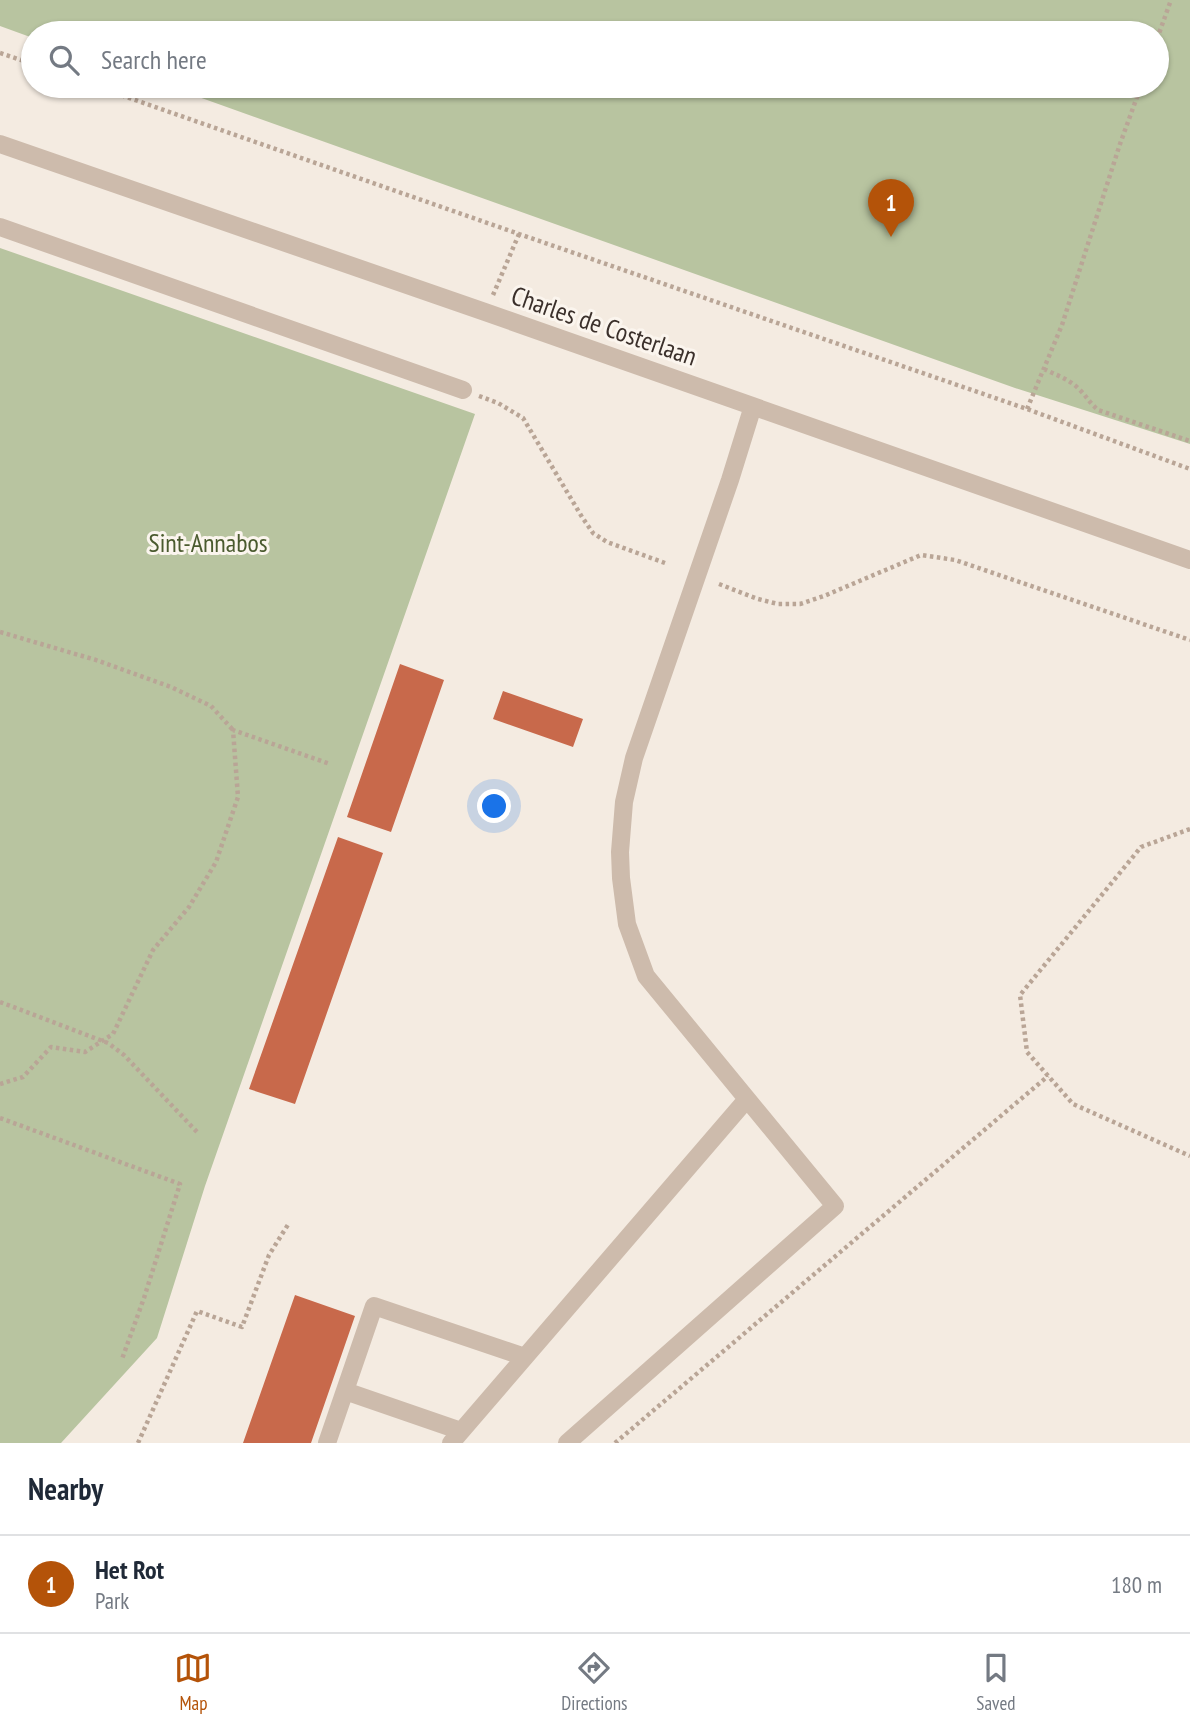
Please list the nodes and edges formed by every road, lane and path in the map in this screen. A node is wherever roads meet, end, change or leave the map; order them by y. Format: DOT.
graph roads {
  1 [pos="1171,0"];
  2 [pos="1163,21"];
  3 [pos="0,52"];
  4 [pos="21,60"];
  5 [pos="129,98"];
  6 [pos="1136,98"];
  7 [pos="0,144"];
  8 [pos="0,227"];
  9 [pos="519,234"];
  10 [pos="485,312"];
  11 [pos="1044,369"];
  12 [pos="463,390"];
  13 [pos="498,403"];
  14 [pos="753,406"];
  15 [pos="1027,409"];
  16 [pos="1190,442"];
  17 [pos="1190,469"];
  18 [pos="1190,560"];
  19 [pos="665,563"];
  20 [pos="719,584"];
  21 [pos="0,632"];
  22 [pos="1190,640"];
  23 [pos="233,730"];
  24 [pos="330,764"];
  25 [pos="1190,829"];
  26 [pos="0,1002"];
  27 [pos="102,1041"];
  28 [pos="1048,1076"];
  29 [pos="0,1084"];
  30 [pos="747,1099"];
  31 [pos="0,1118"];
  32 [pos="197,1132"];
  33 [pos="1190,1156"];
  34 [pos="289,1223"];
  35 [pos="525,1357"];
  36 [pos="122,1359"];
  37 [pos="345,1391"];
  38 [pos="456,1437"];
  39 [pos="138,1443"];
  40 [pos="327,1443"];
  41 [pos="567,1443"];
  42 [pos="615,1443"];
  1 -- 2 [label="path"];
  3 -- 4 [label="path"];
  5 -- 9 [label="path"];
  6 -- 11 [label="path"];
  7 -- 10 [label="lane, Charles de Costerlaan"];
  8 -- 12 [label="lane"];
  9 -- 10 [label="path"];
  9 -- 15 [label="path"];
  10 -- 14 [label="lane, Charles de Costerlaan"];
  11 -- 15 [label="path"];
  11 -- 16 [label="path"];
  13 -- 19 [label="path"];
  14 -- 18 [label="lane, Charles de Costerlaan"];
  14 -- 30 [label="lane"];
  15 -- 17 [label="path"];
  20 -- 22 [label="path"];
  21 -- 23 [label="path"];
  23 -- 24 [label="path"];
  23 -- 27 [label="path"];
  25 -- 28 [label="path"];
  26 -- 27 [label="path"];
  27 -- 29 [label="path"];
  27 -- 32 [label="path"];
  28 -- 33 [label="path"];
  28 -- 42 [label="path"];
  30 -- 35 [label="lane"];
  30 -- 41 [label="lane"];
  31 -- 36 [label="path"];
  34 -- 39 [label="path"];
  35 -- 37 [label="lane"];
  35 -- 38 [label="lane"];
  37 -- 38 [label="lane"];
  37 -- 40 [label="lane"];
}
